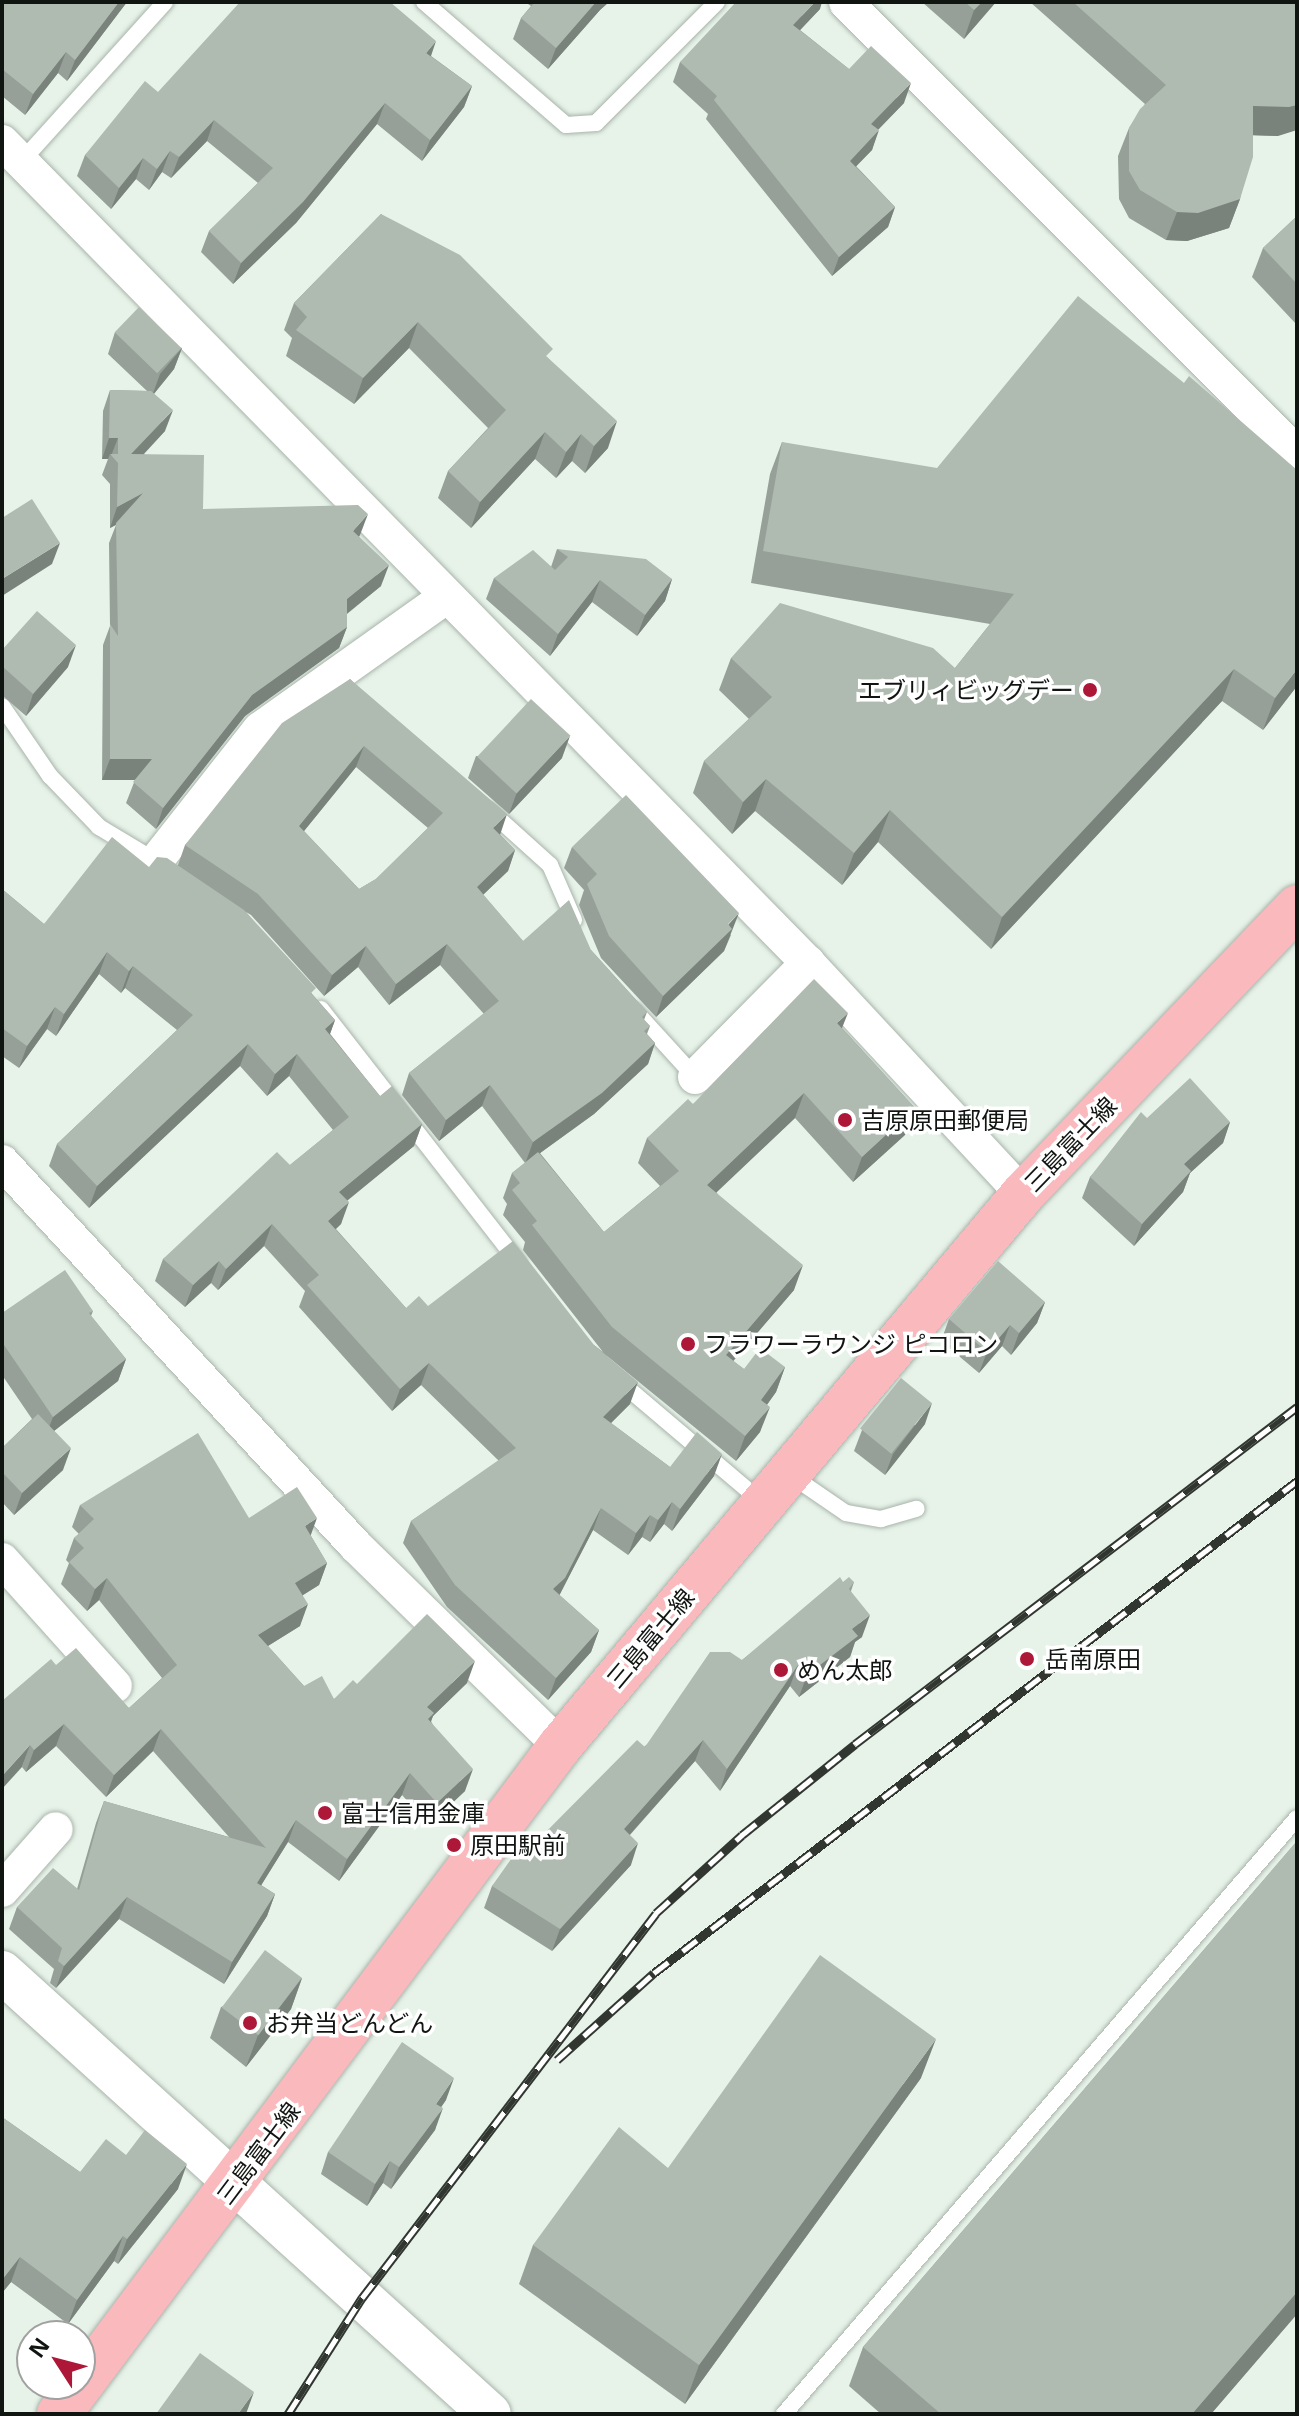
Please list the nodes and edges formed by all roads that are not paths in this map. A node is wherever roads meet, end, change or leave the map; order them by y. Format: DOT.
graph roads {
  1 [pos="165,2"];
  2 [pos="424,2"];
  3 [pos="717,2"];
  4 [pos="846,2"];
  5 [pos="12,152"];
  6 [pos="1297,454"];
  7 [pos="446,597"];
  8 [pos="2,706"];
  9 [pos="480,802"];
  10 [pos="162,865"];
  11 [pos="1297,907"];
  12 [pos="580,935"];
  13 [pos="808,963"];
  14 [pos="310,995"];
  15 [pos="623,998"];
  16 [pos="695,1077"];
  17 [pos="2,1162"];
  18 [pos="1023,1194"];
  19 [pos="527,1273"];
  20 [pos="607,1371"];
  21 [pos="775,1488"];
  22 [pos="917,1509"];
  23 [pos="2,1560"];
  24 [pos="115,1686"];
  25 [pos="560,1746"];
  26 [pos="1297,1818"];
  27 [pos="56,1829"];
  28 [pos="2,1890"];
  29 [pos="2,1972"];
  30 [pos="234,2185"];
  31 [pos="59,2414"];
  32 [pos="490,2414"];
  33 [pos="784,2414"];
  1 -- 5 [label="lane"];
  2 -- 3 [label="lane"];
  4 -- 6 [label="street"];
  5 -- 7 [label="street"];
  7 -- 10 [label="street"];
  7 -- 13 [label="street"];
  8 -- 10 [label="lane"];
  9 -- 12 [label="lane"];
  11 -- 18 [label="main road, 三島富士線"];
  13 -- 16 [label="street"];
  13 -- 18 [label="street"];
  14 -- 19 [label="lane"];
  15 -- 16 [label="lane"];
  17 -- 25 [label="street"];
  18 -- 21 [label="main road, 三島富士線"];
  20 -- 21 [label="lane"];
  21 -- 22 [label="lane"];
  21 -- 25 [label="main road, 三島富士線"];
  23 -- 24 [label="street"];
  25 -- 30 [label="main road, 三島富士線"];
  26 -- 33 [label="lane"];
  27 -- 28 [label="street"];
  29 -- 30 [label="street"];
  30 -- 31 [label="main road, 三島富士線"];
  30 -- 32 [label="street"];
}
